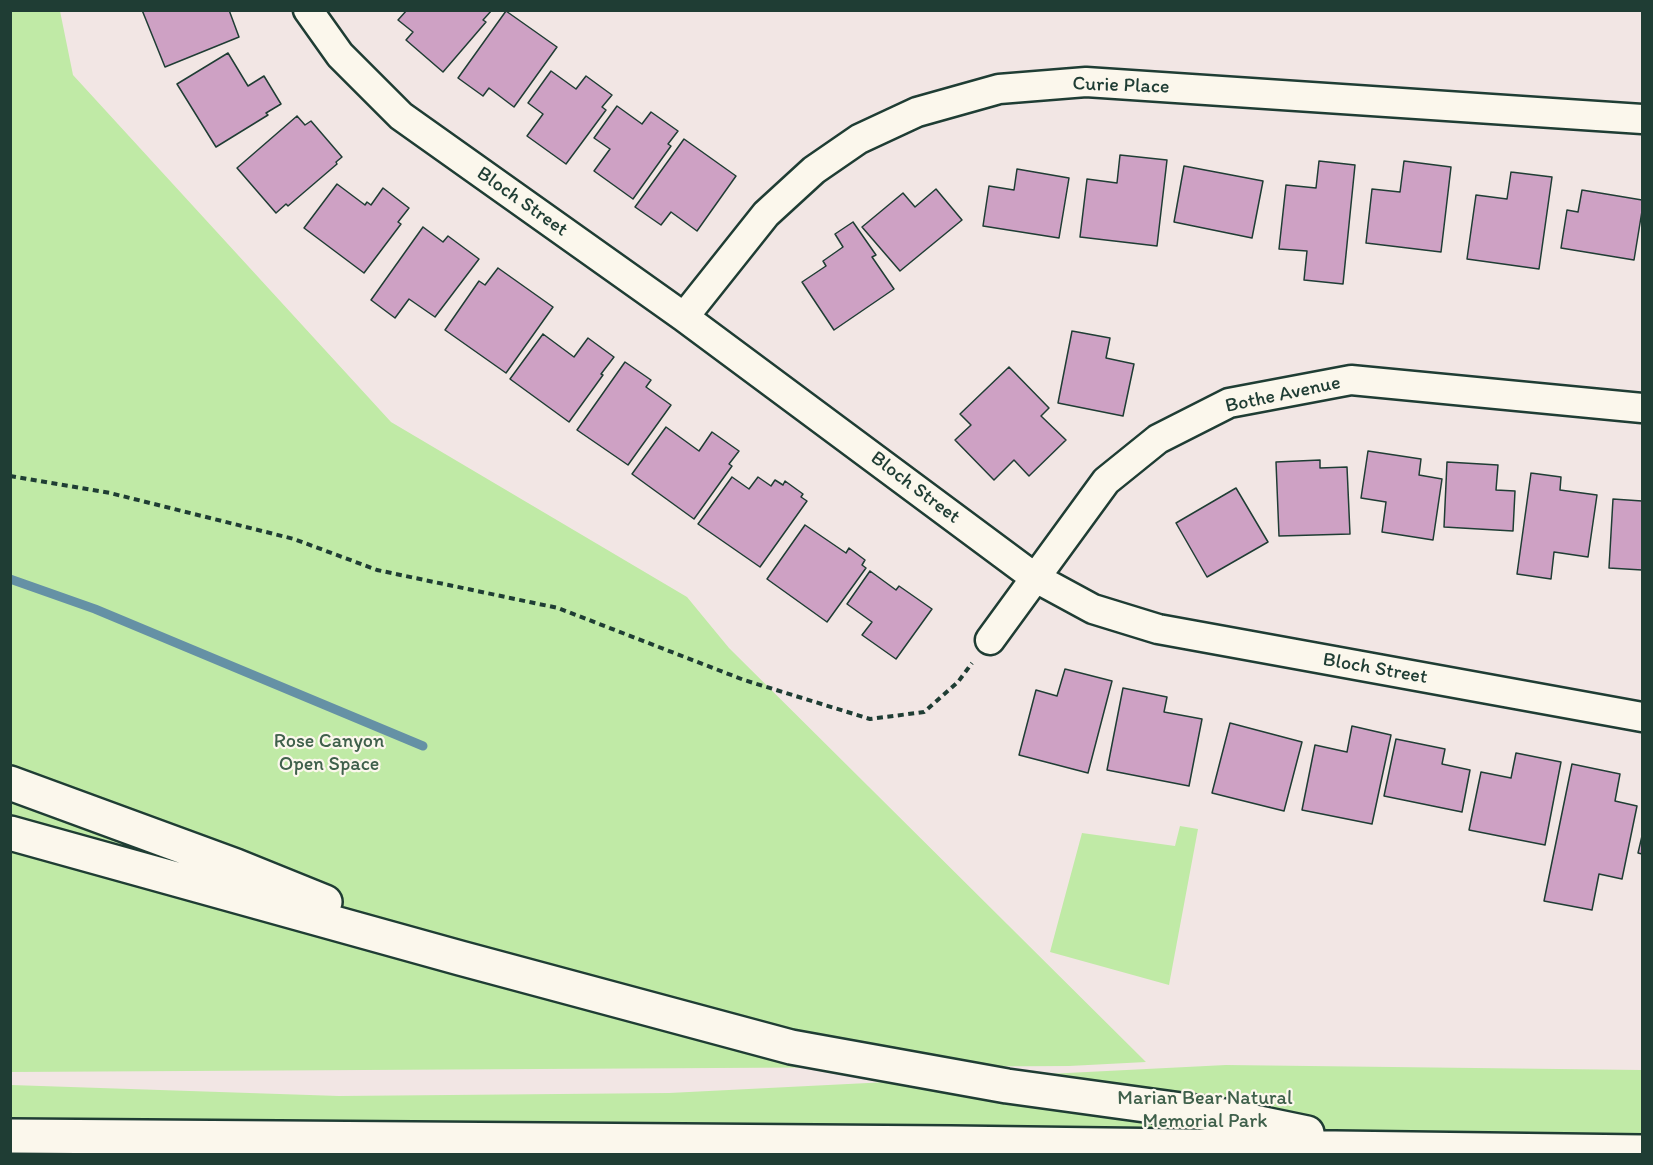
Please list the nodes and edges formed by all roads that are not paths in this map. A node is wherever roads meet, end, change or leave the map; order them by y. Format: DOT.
graph roads {
  1 [pos="308,10"];
  2 [pos="1642,119"];
  3 [pos="684,317"];
  4 [pos="1642,408"];
  5 [pos="1034,577"];
  6 [pos="990,640"];
  7 [pos="1642,717"];
  8 [pos="10,783"];
  9 [pos="10,833"];
  10 [pos="460,958"];
  11 [pos="10,1136"];
  12 [pos="1379,1148"];
  13 [pos="1642,1152"];
  1 -- 3 [label="street, Bloch Street"];
  2 -- 3 [label="street, Curie Place"];
  3 -- 5 [label="street, Bloch Street"];
  4 -- 5 [label="street, Bothe Avenue"];
  5 -- 6 [label="street, Bothe Avenue"];
  5 -- 7 [label="street, Bloch Street"];
  8 -- 10 [label="highway"];
  9 -- 10 [label="highway"];
  10 -- 12 [label="highway"];
  11 -- 12 [label="highway"];
  12 -- 13 [label="highway"];
}
